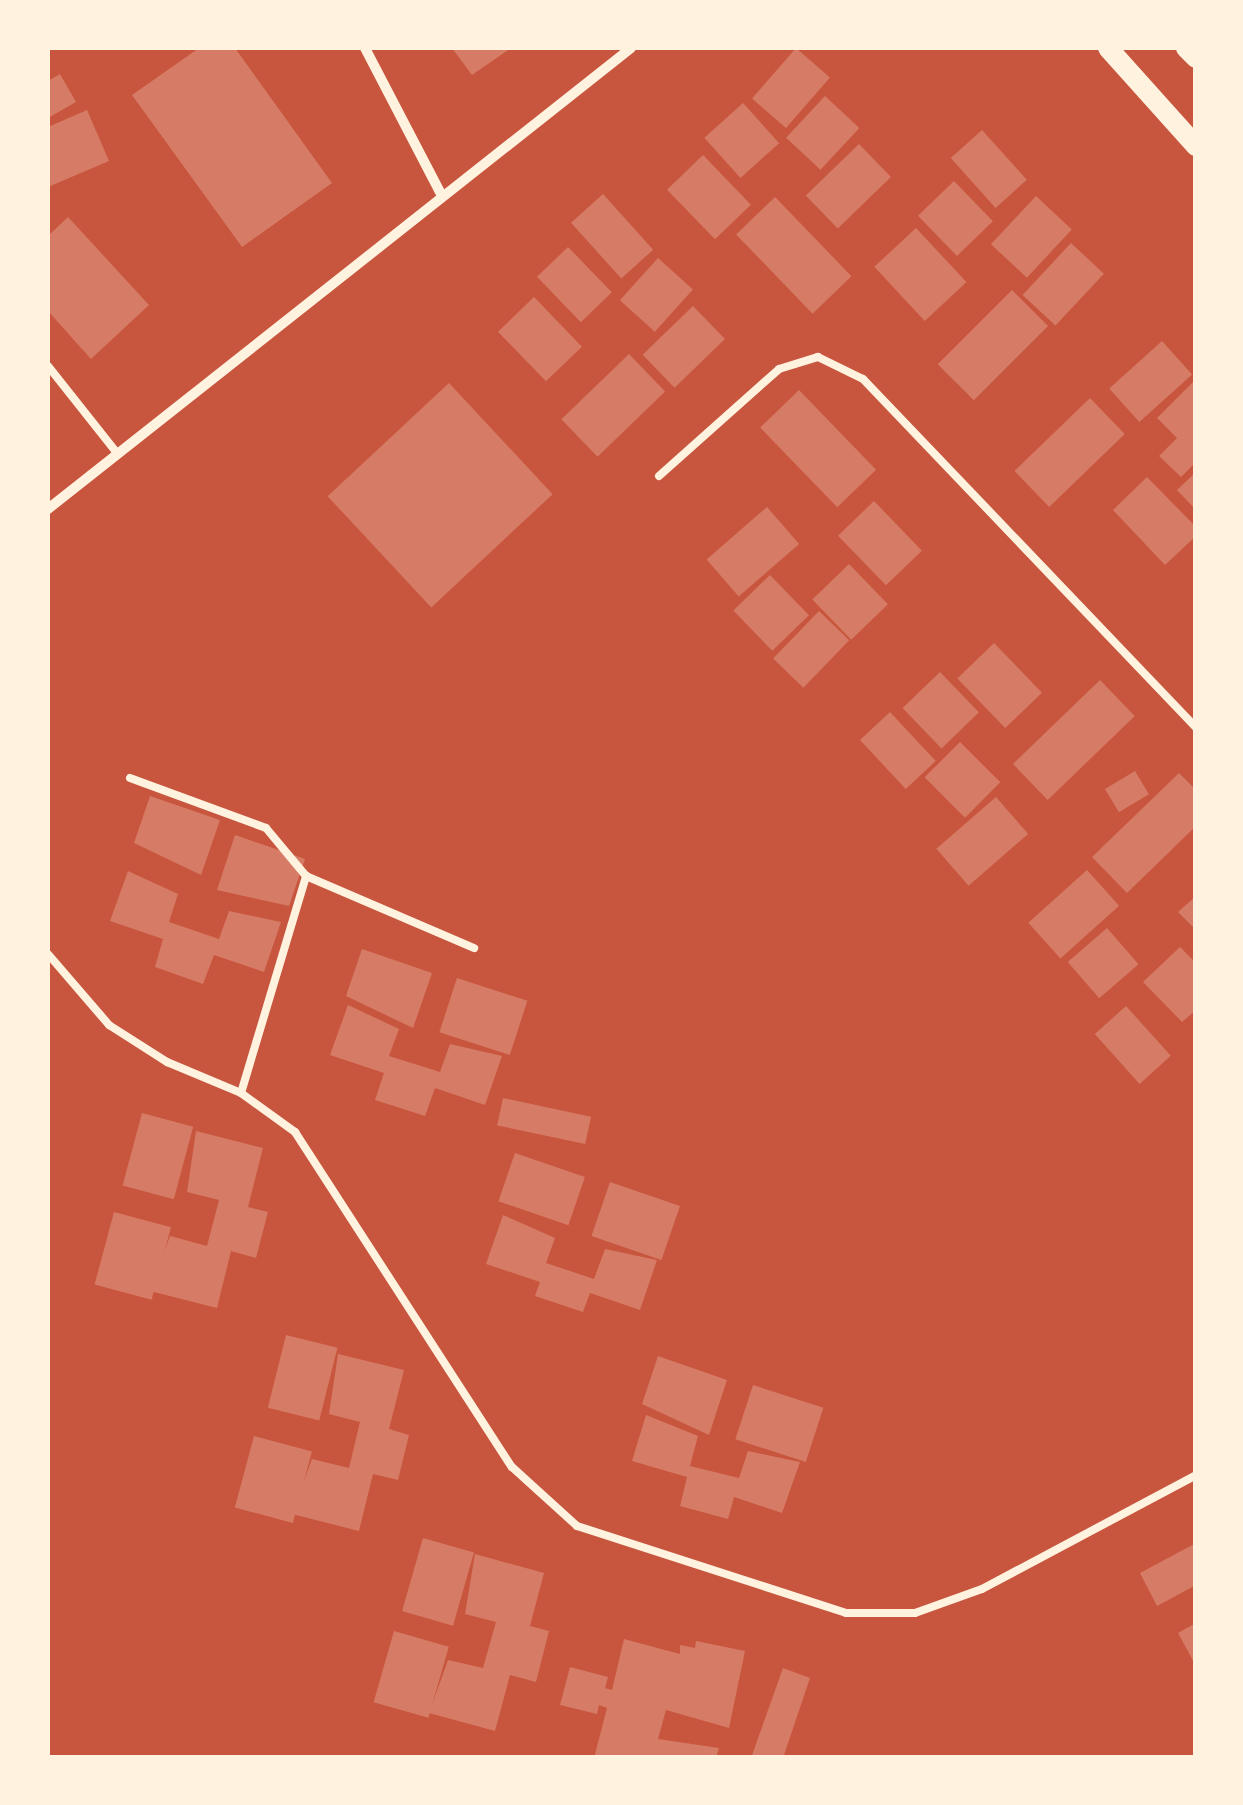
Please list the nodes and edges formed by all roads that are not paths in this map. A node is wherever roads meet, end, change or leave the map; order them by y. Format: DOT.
graph roads {
  1 [pos="365,48"];
  2 [pos="631,48"];
  3 [pos="1108,48"];
  4 [pos="1186,48"];
  5 [pos="1196,58"];
  6 [pos="1196,146"];
  7 [pos="442,194"];
  8 [pos="48,366"];
  9 [pos="117,454"];
  10 [pos="660,476"];
  11 [pos="48,509"];
  12 [pos="1196,728"];
  13 [pos="130,778"];
  14 [pos="306,876"];
  15 [pos="474,948"];
  16 [pos="48,954"];
  17 [pos="241,1093"];
  18 [pos="1196,1475"];
  1 -- 7 [label="street"];
  2 -- 7 [label="street"];
  3 -- 6 [label="main road"];
  4 -- 5 [label="main road"];
  7 -- 9 [label="street"];
  8 -- 9 [label="lane"];
  9 -- 11 [label="street"];
  10 -- 12 [label="lane"];
  13 -- 14 [label="lane"];
  14 -- 15 [label="lane"];
  14 -- 17 [label="lane"];
  16 -- 17 [label="lane"];
  17 -- 18 [label="lane"];
}
